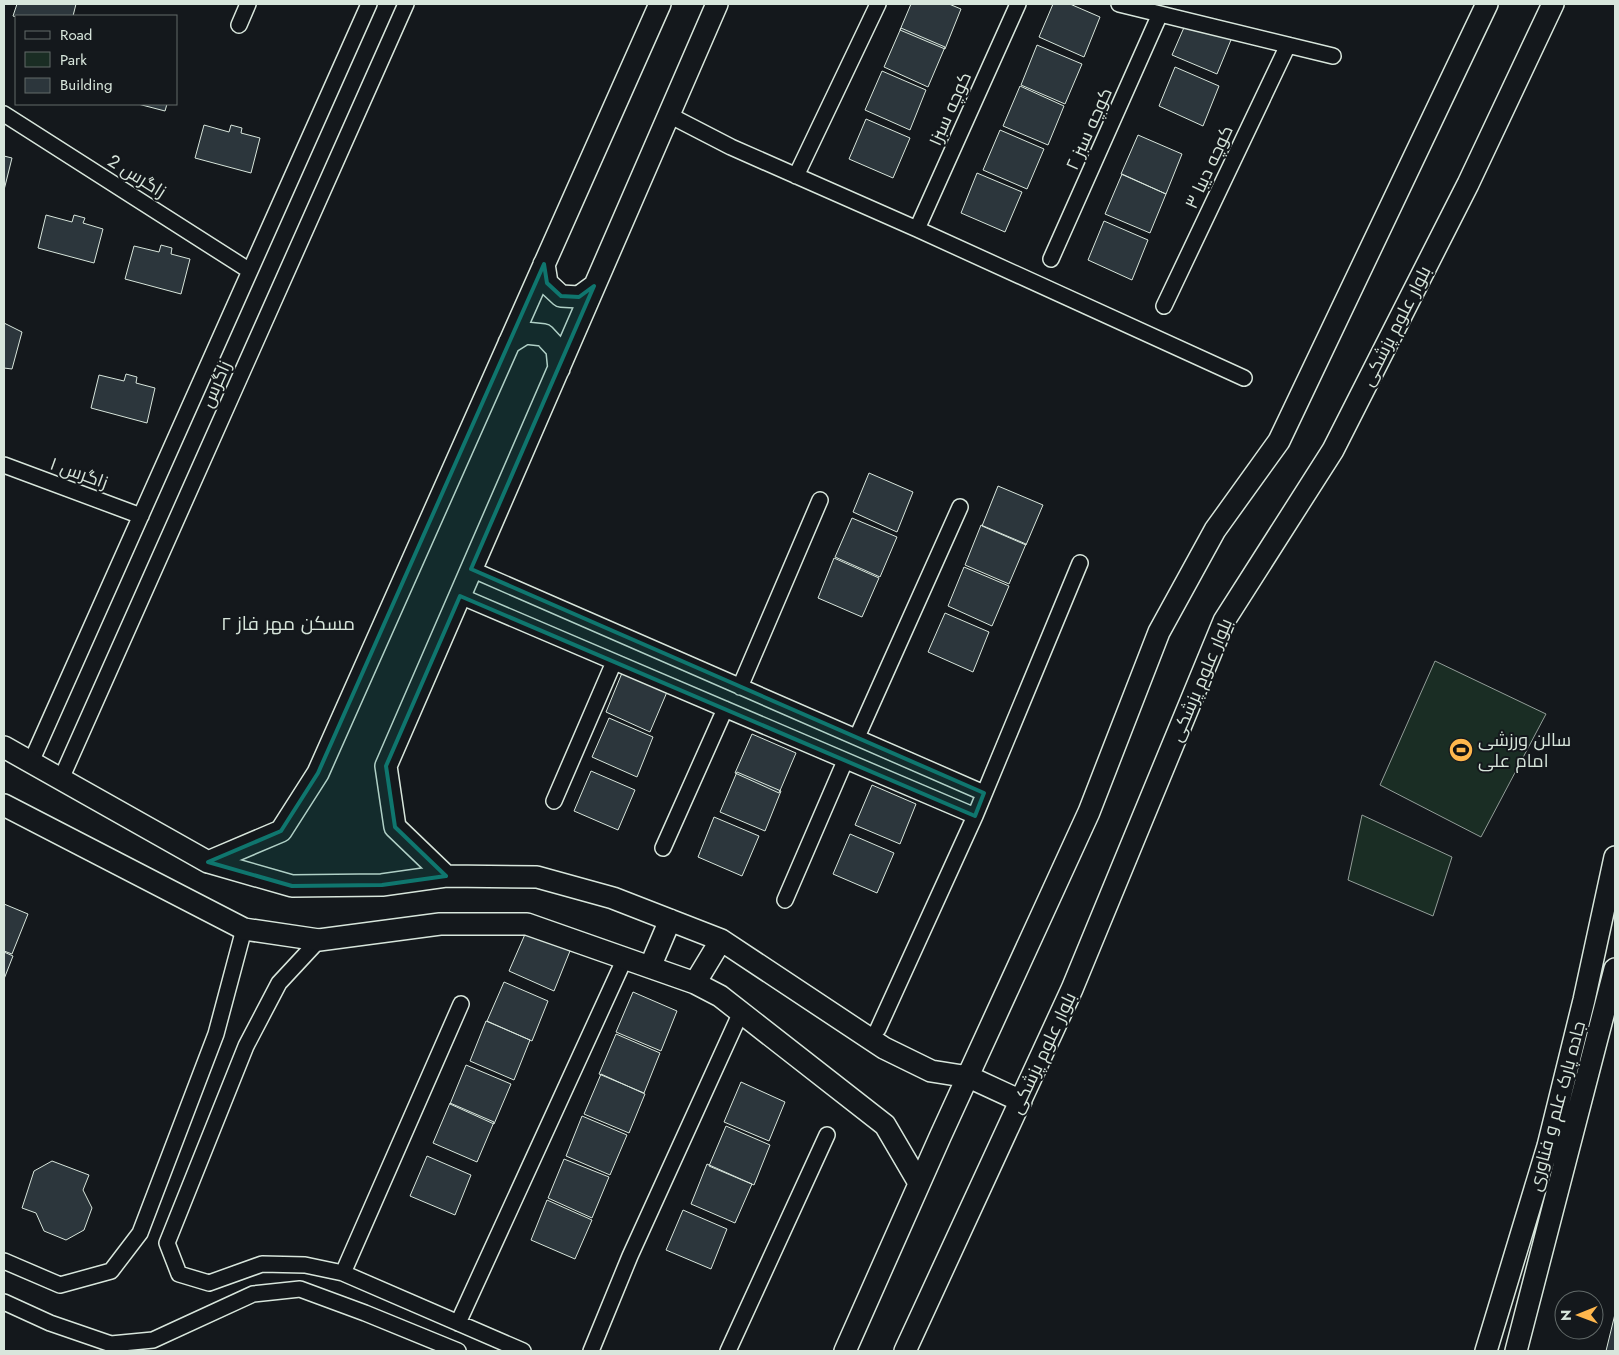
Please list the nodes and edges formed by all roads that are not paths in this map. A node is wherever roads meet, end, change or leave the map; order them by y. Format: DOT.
graph roads {
  1 [pos="248,4"];
  2 [pos="368,4"];
  3 [pos="406,4"];
  4 [pos="660,4"];
  5 [pos="717,4"];
  6 [pos="878,4"];
  7 [pos="1018,4"];
  8 [pos="1119,4"];
  9 [pos="1487,4"];
  10 [pos="1553,4"];
  11 [pos="1160,14"];
  12 [pos="239,25"];
  13 [pos="1288,45"];
  14 [pos="1333,56"];
  15 [pos="4,114"];
  16 [pos="669,115"];
  17 [pos="796,176"];
  18 [pos="917,229"];
  19 [pos="1051,259"];
  20 [pos="544,264"];
  21 [pos="250,271"];
  22 [pos="594,286"];
  23 [pos="1164,306"];
  24 [pos="509,343"];
  25 [pos="558,369"];
  26 [pos="1244,378"];
  27 [pos="4,465"];
  28 [pos="820,500"];
  29 [pos="960,507"];
  30 [pos="141,516"];
  31 [pos="1080,563"];
  32 [pos="472,569"];
  33 [pos="460,596"];
  34 [pos="614,662"];
  35 [pos="740,687"];
  36 [pos="725,709"];
  37 [pos="857,737"];
  38 [pos="4,747"];
  39 [pos="845,761"];
  40 [pos="31,762"];
  41 [pos="61,779"];
  42 [pos="984,793"];
  43 [pos="554,801"];
  44 [pos="4,804"];
  45 [pos="975,816"];
  46 [pos="663,848"];
  47 [pos="1615,858"];
  48 [pos="208,862"];
  49 [pos="446,876"];
  50 [pos="784,900"];
  51 [pos="670,920"];
  52 [pos="244,929"];
  53 [pos="319,940"];
  54 [pos="721,940"];
  55 [pos="625,958"];
  56 [pos="650,967"];
  57 [pos="1615,969"];
  58 [pos="695,982"];
  59 [pos="1584,1000"];
  60 [pos="461,1004"];
  61 [pos="1607,1004"];
  62 [pos="741,1012"];
  63 [pos="878,1029"];
  64 [pos="969,1077"];
  65 [pos="1021,1101"];
  66 [pos="827,1135"];
  67 [pos="919,1183"];
  68 [pos="4,1261"];
  69 [pos="344,1273"];
  70 [pos="4,1302"];
  71 [pos="458,1323"];
  72 [pos="458,1351"];
  73 [pos="523,1351"];
  74 [pos="591,1351"];
  75 [pos="728,1351"];
  76 [pos="845,1351"];
  77 [pos="906,1351"];
  78 [pos="1486,1351"];
  79 [pos="1516,1351"];
  1 -- 12 [label="street"];
  2 -- 21 [label="street, زاگرس"];
  3 -- 41 [label="street, زاگرس"];
  4 -- 20 [label="street"];
  5 -- 16 [label="street"];
  6 -- 17 [label="street"];
  7 -- 18 [label="street, کوچه سبز۱"];
  8 -- 11 [label="street"];
  9 -- 64 [label="street"];
  10 -- 65 [label="street, بلوار علوم پزشکی"];
  11 -- 13 [label="street"];
  11 -- 19 [label="street, کوچه سبز ۲"];
  13 -- 14 [label="street"];
  13 -- 23 [label="street, کوچه دیبا ۳"];
  15 -- 21 [label="street, زاگرس 2"];
  16 -- 17 [label="street"];
  16 -- 22 [label="street"];
  17 -- 18 [label="street"];
  18 -- 26 [label="street"];
  20 -- 22 [label="street"];
  20 -- 24 [label="street"];
  21 -- 30 [label="street, زاگرس"];
  22 -- 25 [label="street"];
  24 -- 25 [label="street"];
  24 -- 48 [label="street"];
  25 -- 32 [label="street"];
  27 -- 30 [label="street, زاگرس ۱"];
  28 -- 35 [label="street"];
  29 -- 37 [label="street"];
  30 -- 40 [label="street, زاگرس"];
  31 -- 42 [label="street"];
  32 -- 33 [label="street"];
  32 -- 35 [label="street"];
  33 -- 34 [label="street"];
  33 -- 49 [label="street"];
  34 -- 36 [label="street"];
  34 -- 43 [label="street"];
  35 -- 37 [label="street"];
  36 -- 39 [label="street"];
  36 -- 46 [label="street"];
  37 -- 42 [label="street"];
  38 -- 40 [label="street"];
  39 -- 45 [label="street"];
  39 -- 50 [label="street"];
  40 -- 41 [label="street"];
  41 -- 48 [label="street"];
  42 -- 45 [label="street"];
  44 -- 52 [label="street"];
  45 -- 63 [label="street"];
  47 -- 59 [label="street, جاده پارک علم و فناوری"];
  48 -- 49 [label="street"];
  49 -- 51 [label="street"];
  51 -- 54 [label="street"];
  51 -- 56 [label="street"];
  52 -- 53 [label="street"];
  52 -- 68 [label="street"];
  53 -- 55 [label="street"];
  53 -- 69 [label="street"];
  54 -- 58 [label="street"];
  54 -- 64 [label="street"];
  55 -- 56 [label="street"];
  55 -- 71 [label="street"];
  56 -- 58 [label="street"];
  57 -- 61 [label="street, جاده پارک علم و فناوری"];
  58 -- 62 [label="street"];
  59 -- 61 [label="street"];
  59 -- 78 [label="street, جاده پارک علم و فناوری"];
  60 -- 69 [label="street"];
  61 -- 79 [label="street, جاده پارک علم و فناوری"];
  62 -- 67 [label="street"];
  62 -- 74 [label="street"];
  64 -- 65 [label="street"];
  64 -- 67 [label="street"];
  65 -- 77 [label="street, بلوار علوم پزشکی"];
  66 -- 75 [label="street"];
  67 -- 76 [label="street"];
  69 -- 71 [label="street"];
  70 -- 72 [label="street"];
  71 -- 73 [label="street"];
}
